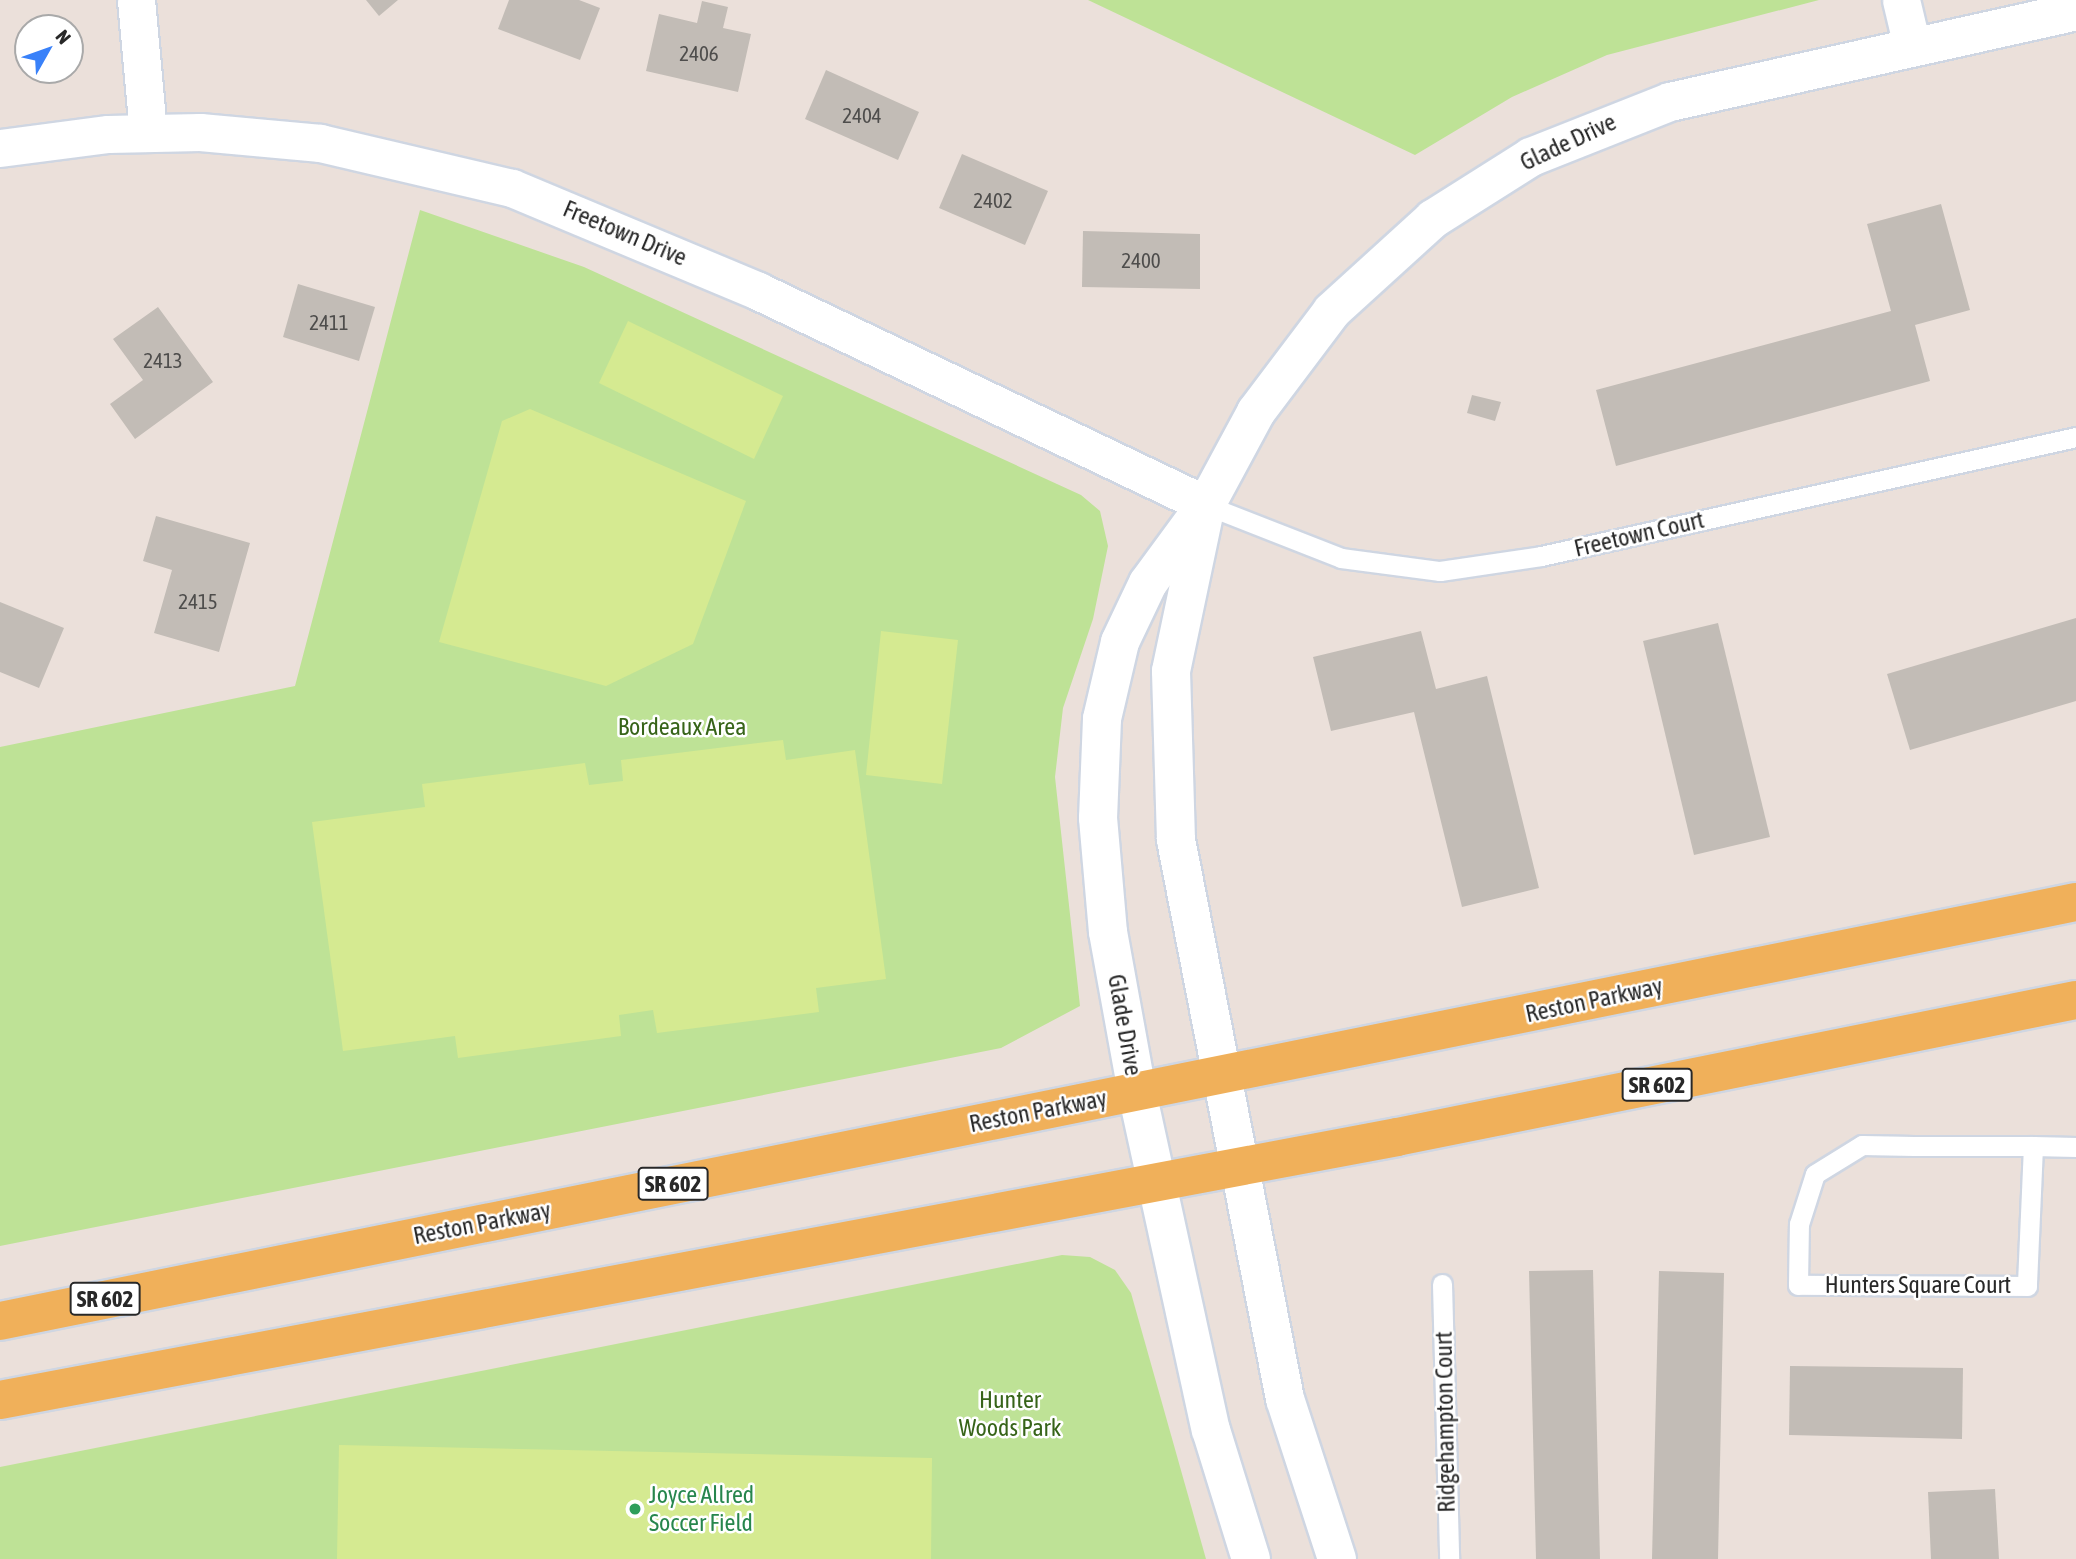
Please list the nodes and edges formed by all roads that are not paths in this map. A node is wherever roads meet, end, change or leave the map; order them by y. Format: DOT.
graph roads {
  1 [pos="136,0"];
  2 [pos="1901,0"];
  3 [pos="2076,11"];
  4 [pos="1912,46"];
  5 [pos="148,132"];
  6 [pos="0,148"];
  7 [pos="2076,438"];
  8 [pos="1206,505"];
  9 [pos="2076,902"];
  10 [pos="2076,1000"];
  11 [pos="1219,1076"];
  12 [pos="1137,1092"];
  13 [pos="2033,1146"];
  14 [pos="2076,1147"];
  15 [pos="1236,1166"];
  16 [pos="1157,1181"];
  17 [pos="1442,1284"];
  18 [pos="0,1321"];
  19 [pos="0,1400"];
  20 [pos="1251,1559"];
  21 [pos="1337,1559"];
  22 [pos="1448,1559"];
  1 -- 5 [label="street"];
  2 -- 4 [label="street"];
  3 -- 4 [label="street, Glade Drive"];
  4 -- 8 [label="street, Glade Drive"];
  5 -- 6 [label="street, Freetown Drive"];
  5 -- 8 [label="street, Freetown Drive"];
  7 -- 8 [label="lane, Freetown Court"];
  8 -- 11 [label="street, Glade Drive"];
  8 -- 12 [label="street, Glade Drive"];
  9 -- 11 [label="main road, Reston Parkway / SR 602"];
  10 -- 15 [label="main road, SR 602"];
  11 -- 12 [label="main road, Reston Parkway / SR 602"];
  11 -- 15 [label="street, Glade Drive"];
  12 -- 16 [label="street, Glade Drive"];
  12 -- 18 [label="main road, Reston Parkway / SR 602"];
  13 -- 13 [label="lane, Hunters Square Court"];
  13 -- 14 [label="lane, Hunters Square Court"];
  15 -- 16 [label="main road, SR 602"];
  15 -- 21 [label="street, Glade Drive"];
  16 -- 19 [label="main road, SR 602"];
  16 -- 20 [label="street, Glade Drive"];
  17 -- 22 [label="lane, Ridgehampton Court"];
}
